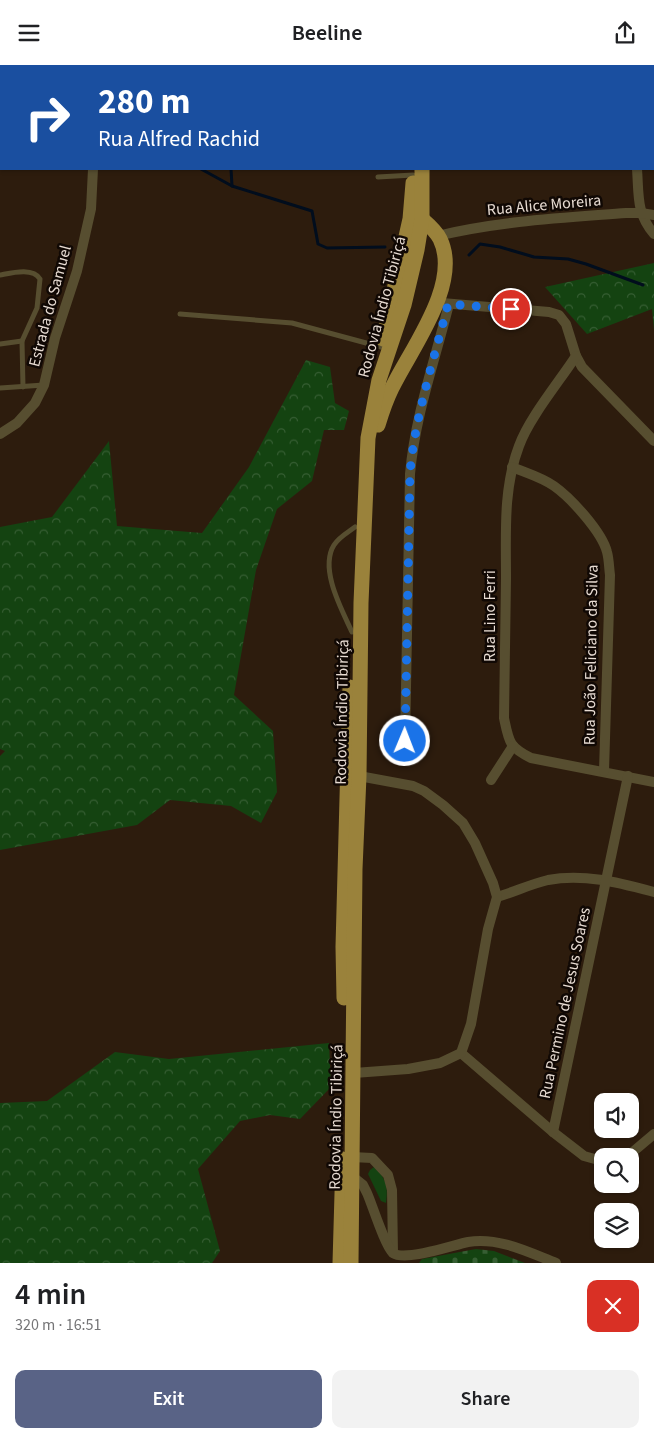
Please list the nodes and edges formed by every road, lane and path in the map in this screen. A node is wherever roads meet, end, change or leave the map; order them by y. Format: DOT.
graph roads {
  1 [pos="93,170"];
  2 [pos="637,170"];
  3 [pos="416,171"];
  4 [pos="378,177"];
  5 [pos="641,213"];
  6 [pos="654,215"];
  7 [pos="422,219"];
  8 [pos="654,234"];
  9 [pos="437,236"];
  10 [pos="0,275"];
  11 [pos="442,303"];
  12 [pos="180,314"];
  13 [pos="22,341"];
  14 [pos="0,344"];
  15 [pos="381,347"];
  16 [pos="576,357"];
  17 [pos="44,385"];
  18 [pos="23,387"];
  19 [pos="0,388"];
  20 [pos="0,434"];
  21 [pos="654,441"];
  22 [pos="367,454"];
  23 [pos="512,467"];
  24 [pos="355,527"];
  25 [pos="352,632"];
  26 [pos="405,741"];
  27 [pos="513,746"];
  28 [pos="604,771"];
  29 [pos="628,775"];
  30 [pos="359,776"];
  31 [pos="491,780"];
  32 [pos="654,782"];
  33 [pos="606,880"];
  34 [pos="654,892"];
  35 [pos="497,897"];
  36 [pos="461,1053"];
  37 [pos="354,1073"];
  38 [pos="553,1133"];
  39 [pos="654,1134"];
  40 [pos="637,1148"];
  41 [pos="352,1157"];
  42 [pos="594,1159"];
  43 [pos="353,1177"];
  44 [pos="393,1253"];
  45 [pos="340,1263"];
  46 [pos="351,1263"];
  47 [pos="556,1263"];
  1 -- 17 [label="street, Estrada do Samuel"];
  2 -- 5 [label="street"];
  3 -- 4 [label="lane"];
  3 -- 7 [label="highway, Rodovia Índio Tibiriçá"];
  3 -- 15 [label="highway, Rodovia Índio Tibiriçá"];
  5 -- 6 [label="street, Rua Alice Moreira"];
  5 -- 8 [label="street"];
  5 -- 9 [label="street, Rua Alice Moreira"];
  7 -- 9 [label="highway"];
  7 -- 22 [label="highway, Rodovia Índio Tibiriçá"];
  9 -- 11 [label="highway"];
  10 -- 13 [label="lane"];
  11 -- 16 [label="street"];
  11 -- 22 [label="highway"];
  11 -- 26 [label="street"];
  12 -- 15 [label="lane"];
  13 -- 14 [label="lane"];
  13 -- 18 [label="lane"];
  15 -- 24 [label="highway, Rodovia Índio Tibiriçá"];
  16 -- 21 [label="street"];
  16 -- 23 [label="street, Rua Lino Ferri"];
  17 -- 18 [label="lane"];
  17 -- 20 [label="street, Estrada do Samuel"];
  18 -- 19 [label="lane"];
  22 -- 30 [label="highway, Rodovia Índio Tibiriçá"];
  23 -- 27 [label="street, Rua Lino Ferri"];
  23 -- 28 [label="street, Rua João Feliciano da Silva"];
  24 -- 25 [label="highway, Rodovia Índio Tibiriçá"];
  24 -- 25 [label="lane"];
  25 -- 45 [label="highway, Rodovia Índio Tibiriçá"];
  27 -- 28 [label="street"];
  27 -- 31 [label="street"];
  28 -- 29 [label="street"];
  29 -- 32 [label="street"];
  29 -- 33 [label="street"];
  30 -- 35 [label="street"];
  30 -- 37 [label="highway, Rodovia Índio Tibiriçá"];
  33 -- 34 [label="street"];
  33 -- 35 [label="street"];
  33 -- 38 [label="street, Rua Permino de Jesus Soares"];
  35 -- 36 [label="street"];
  36 -- 37 [label="street"];
  36 -- 38 [label="street"];
  37 -- 41 [label="highway, Rodovia Índio Tibiriçá"];
  38 -- 42 [label="street"];
  39 -- 40 [label="street"];
  41 -- 43 [label="highway, Rodovia Índio Tibiriçá"];
  41 -- 44 [label="street"];
  43 -- 44 [label="street"];
  43 -- 46 [label="highway, Rodovia Índio Tibiriçá"];
  44 -- 47 [label="street"];
}
